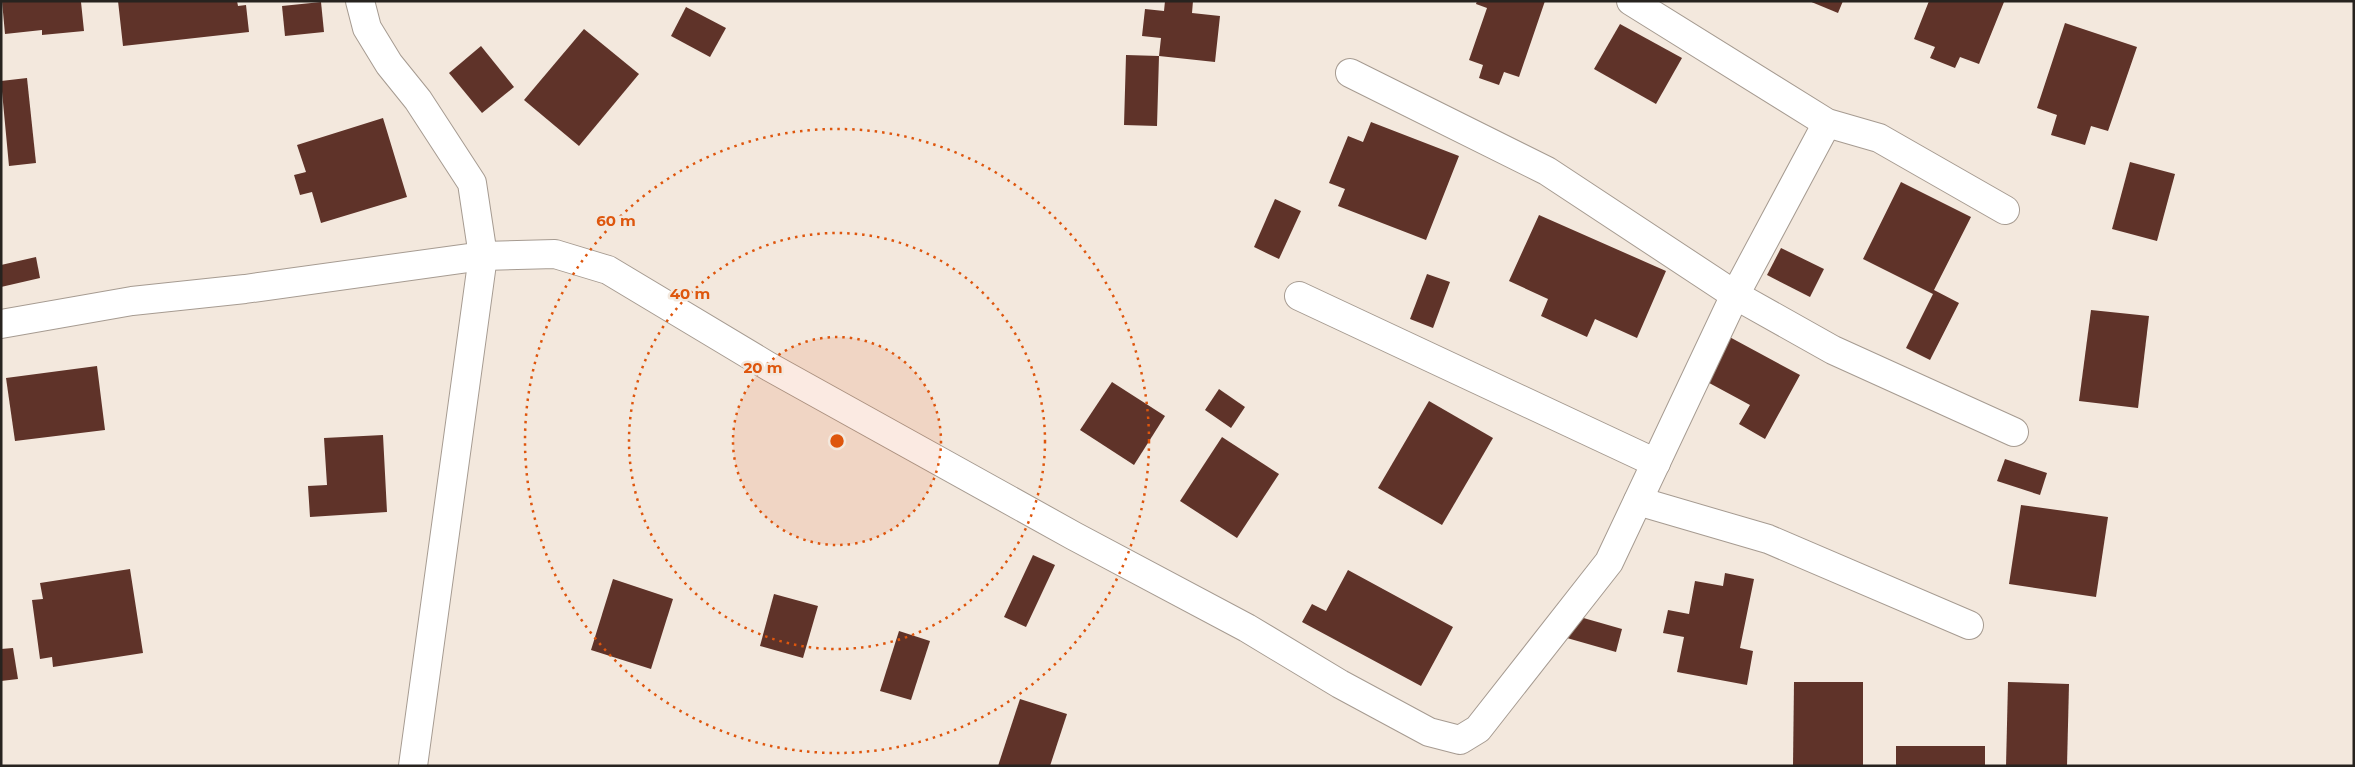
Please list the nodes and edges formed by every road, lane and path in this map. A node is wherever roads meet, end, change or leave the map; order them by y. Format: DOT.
graph roads {
  1 [pos="360,1"];
  2 [pos="1631,1"];
  3 [pos="1350,73"];
  4 [pos="1827,123"];
  5 [pos="2005,210"];
  6 [pos="483,256"];
  7 [pos="1735,295"];
  8 [pos="1299,296"];
  9 [pos="1,324"];
  10 [pos="2014,432"];
  11 [pos="1656,463"];
  12 [pos="1638,501"];
  13 [pos="1969,625"];
  14 [pos="413,766"];
  1 -- 6 [label="street"];
  2 -- 4 [label="street"];
  3 -- 7 [label="street"];
  4 -- 5 [label="street"];
  4 -- 7 [label="street"];
  6 -- 9 [label="street"];
  6 -- 12 [label="street"];
  6 -- 14 [label="street"];
  7 -- 10 [label="street"];
  7 -- 11 [label="street"];
  8 -- 11 [label="street"];
  11 -- 12 [label="street"];
  12 -- 13 [label="street"];
}
